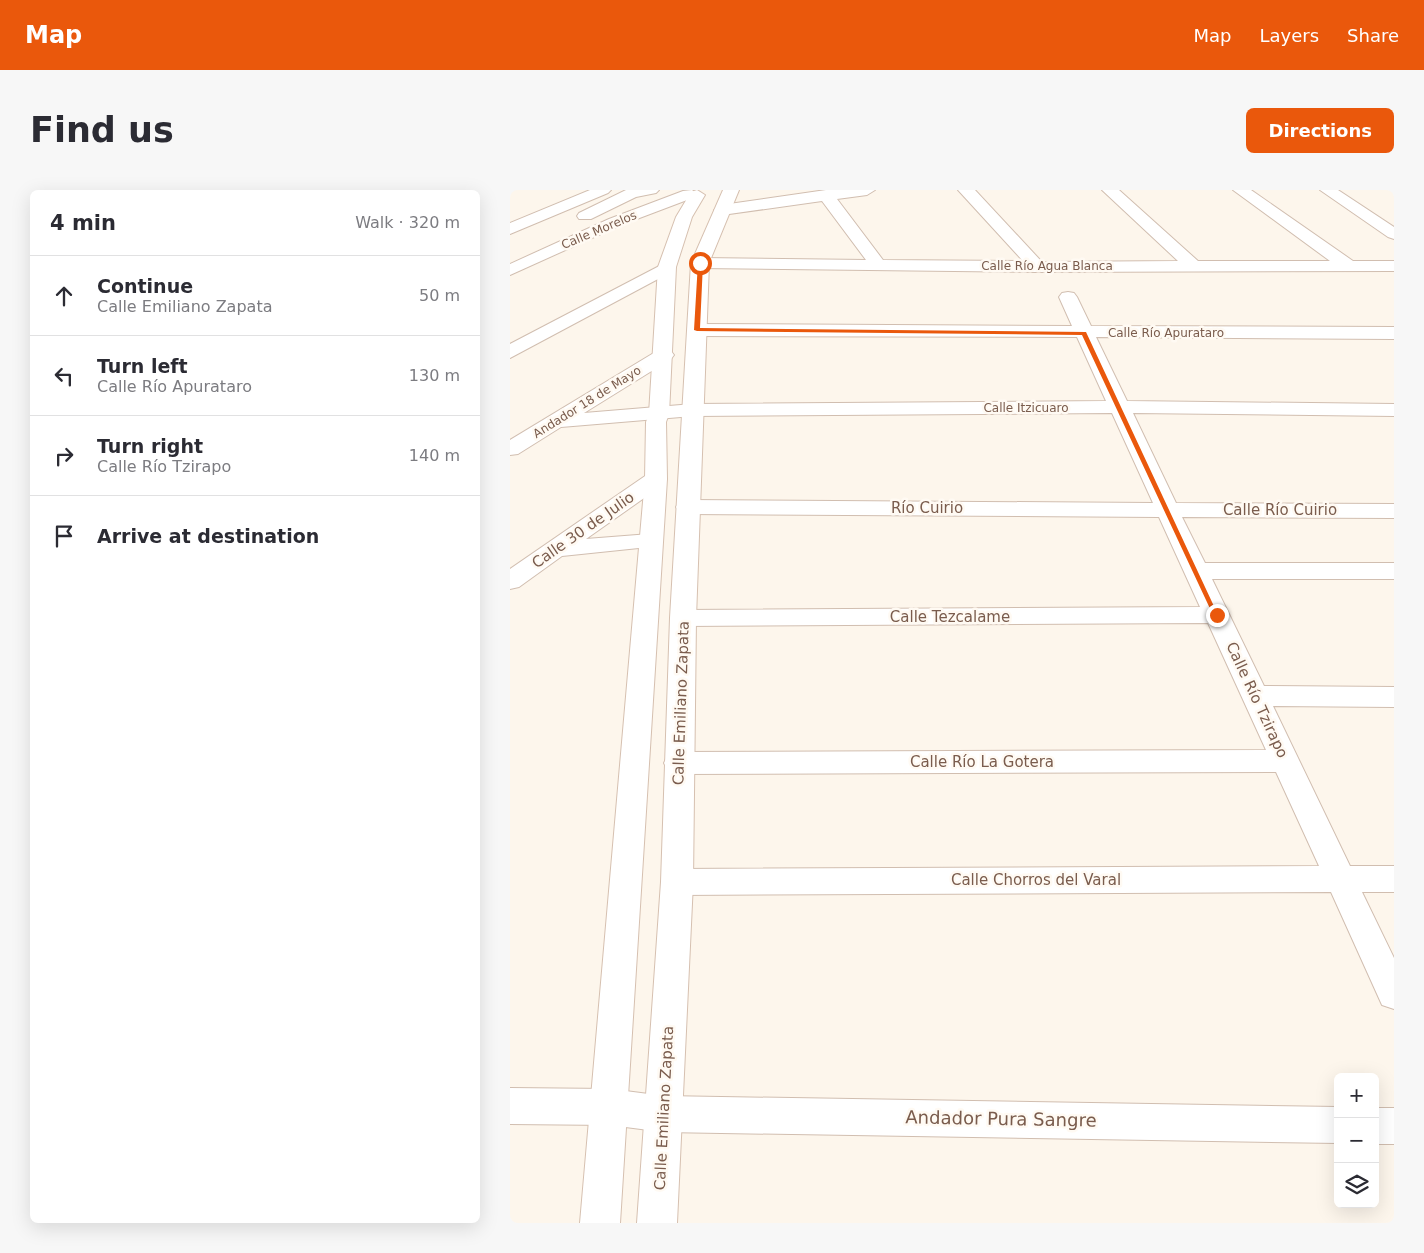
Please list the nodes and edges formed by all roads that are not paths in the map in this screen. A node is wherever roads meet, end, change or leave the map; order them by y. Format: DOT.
graph roads {
  1 [pos="603,190"];
  2 [pos="651,190"];
  3 [pos="867,190"];
  4 [pos="966,190"];
  5 [pos="1110,190"];
  6 [pos="1241,190"];
  7 [pos="1328,190"];
  8 [pos="628,192"];
  9 [pos="688,193"];
  10 [pos="826,195"];
  11 [pos="727,197"];
  12 [pos="569,224"];
  13 [pos="1394,234"];
  14 [pos="512,238"];
  15 [pos="700,263"];
  16 [pos="1347,265"];
  17 [pos="879,266"];
  18 [pos="1193,266"];
  19 [pos="667,267"];
  20 [pos="1037,267"];
  21 [pos="1392,268"];
  22 [pos="510,270"];
  23 [pos="1068,297"];
  24 [pos="697,330"];
  25 [pos="1084,333"];
  26 [pos="1394,333"];
  27 [pos="510,352"];
  28 [pos="664,355"];
  29 [pos="1119,408"];
  30 [pos="694,410"];
  31 [pos="1394,410"];
  32 [pos="659,414"];
  33 [pos="556,421"];
  34 [pos="510,449"];
  35 [pos="656,478"];
  36 [pos="687,506"];
  37 [pos="1167,509"];
  38 [pos="1394,510"];
  39 [pos="650,541"];
  40 [pos="557,549"];
  41 [pos="1394,571"];
  42 [pos="1196,572"];
  43 [pos="510,581"];
  44 [pos="1217,615"];
  45 [pos="683,618"];
  46 [pos="1255,696"];
  47 [pos="1394,697"];
  48 [pos="1285,761"];
  49 [pos="678,763"];
  50 [pos="1340,879"];
  51 [pos="1394,879"];
  52 [pos="678,882"];
  53 [pos="1394,994"];
  54 [pos="510,1106"];
  55 [pos="610,1107"];
  56 [pos="664,1114"];
  57 [pos="1334,1125"];
  58 [pos="1379,1126"];
  59 [pos="1394,1126"];
  60 [pos="600,1223"];
  61 [pos="657,1223"];
  1 -- 14 [label="street"];
  2 -- 8 [label="street, Calle Morelos"];
  3 -- 10 [label="street, Calle Morelos"];
  4 -- 20 [label="street"];
  5 -- 18 [label="street"];
  6 -- 16 [label="street"];
  7 -- 13 [label="street"];
  8 -- 12 [label="street, Calle Morelos"];
  9 -- 11 [label="street, Calle Morelos"];
  9 -- 19 [label="street"];
  9 -- 22 [label="street, Calle Morelos"];
  10 -- 11 [label="street, Calle Morelos"];
  10 -- 17 [label="street"];
  11 -- 15 [label="street, Calle Emiliano Zapata"];
  15 -- 17 [label="street, Calle Río Agua Blanca"];
  15 -- 24 [label="street, Calle Emiliano Zapata"];
  16 -- 18 [label="street, Calle Río Agua Blanca"];
  16 -- 21 [label="street, Calle Río Agua Blanca"];
  17 -- 20 [label="street, Calle Río Agua Blanca"];
  18 -- 20 [label="street, Calle Río Agua Blanca"];
  19 -- 27 [label="street"];
  19 -- 28 [label="street"];
  23 -- 25 [label="street, Calle Río Tzirapo"];
  24 -- 25 [label="street, Calle Río Apurataro"];
  24 -- 30 [label="street, Calle Emiliano Zapata"];
  25 -- 26 [label="street, Calle Río Apurataro"];
  25 -- 29 [label="street, Calle Río Tzirapo"];
  28 -- 32 [label="street"];
  28 -- 33 [label="street, Andador 18 de Mayo"];
  29 -- 30 [label="street, Calle Itzicuaro"];
  29 -- 31 [label="street, Calle Itzicuaro"];
  29 -- 37 [label="street, Calle Río Tzirapo"];
  30 -- 32 [label="street, Calle Itzicuaro"];
  30 -- 36 [label="street, Calle Emiliano Zapata"];
  32 -- 33 [label="street, Calle Itzicuaro"];
  32 -- 35 [label="street"];
  33 -- 34 [label="street, Andador 18 de Mayo"];
  35 -- 39 [label="street"];
  35 -- 40 [label="street, Calle 30 de Julio"];
  36 -- 37 [label="street, Río Cuirio"];
  36 -- 45 [label="street, Calle Emiliano Zapata"];
  37 -- 38 [label="street, Calle Río Cuirio"];
  37 -- 42 [label="street, Calle Río Tzirapo"];
  39 -- 40 [label="street"];
  39 -- 55 [label="street"];
  40 -- 43 [label="street, Calle 30 de Julio"];
  41 -- 42 [label="street"];
  42 -- 44 [label="street, Calle Río Tzirapo"];
  44 -- 45 [label="street, Calle Tezcalame"];
  44 -- 46 [label="street, Calle Río Tzirapo"];
  45 -- 49 [label="street, Calle Emiliano Zapata"];
  46 -- 47 [label="street"];
  46 -- 48 [label="street, Calle Río Tzirapo"];
  48 -- 49 [label="street, Calle Río La Gotera"];
  48 -- 50 [label="street, Calle Río Tzirapo"];
  49 -- 52 [label="street, Calle Emiliano Zapata"];
  50 -- 51 [label="street, Calle Chorros del Varal"];
  50 -- 52 [label="street, Calle Chorros del Varal"];
  50 -- 53 [label="street, Calle Río Tzirapo"];
  52 -- 56 [label="street, Calle Emiliano Zapata"];
  54 -- 55 [label="street, Andador Pura Sangre"];
  55 -- 56 [label="street, Andador Pura Sangre"];
  55 -- 60 [label="street"];
  56 -- 57 [label="street, Andador Pura Sangre"];
  56 -- 61 [label="street, Calle Emiliano Zapata"];
  58 -- 59 [label="street"];
}
